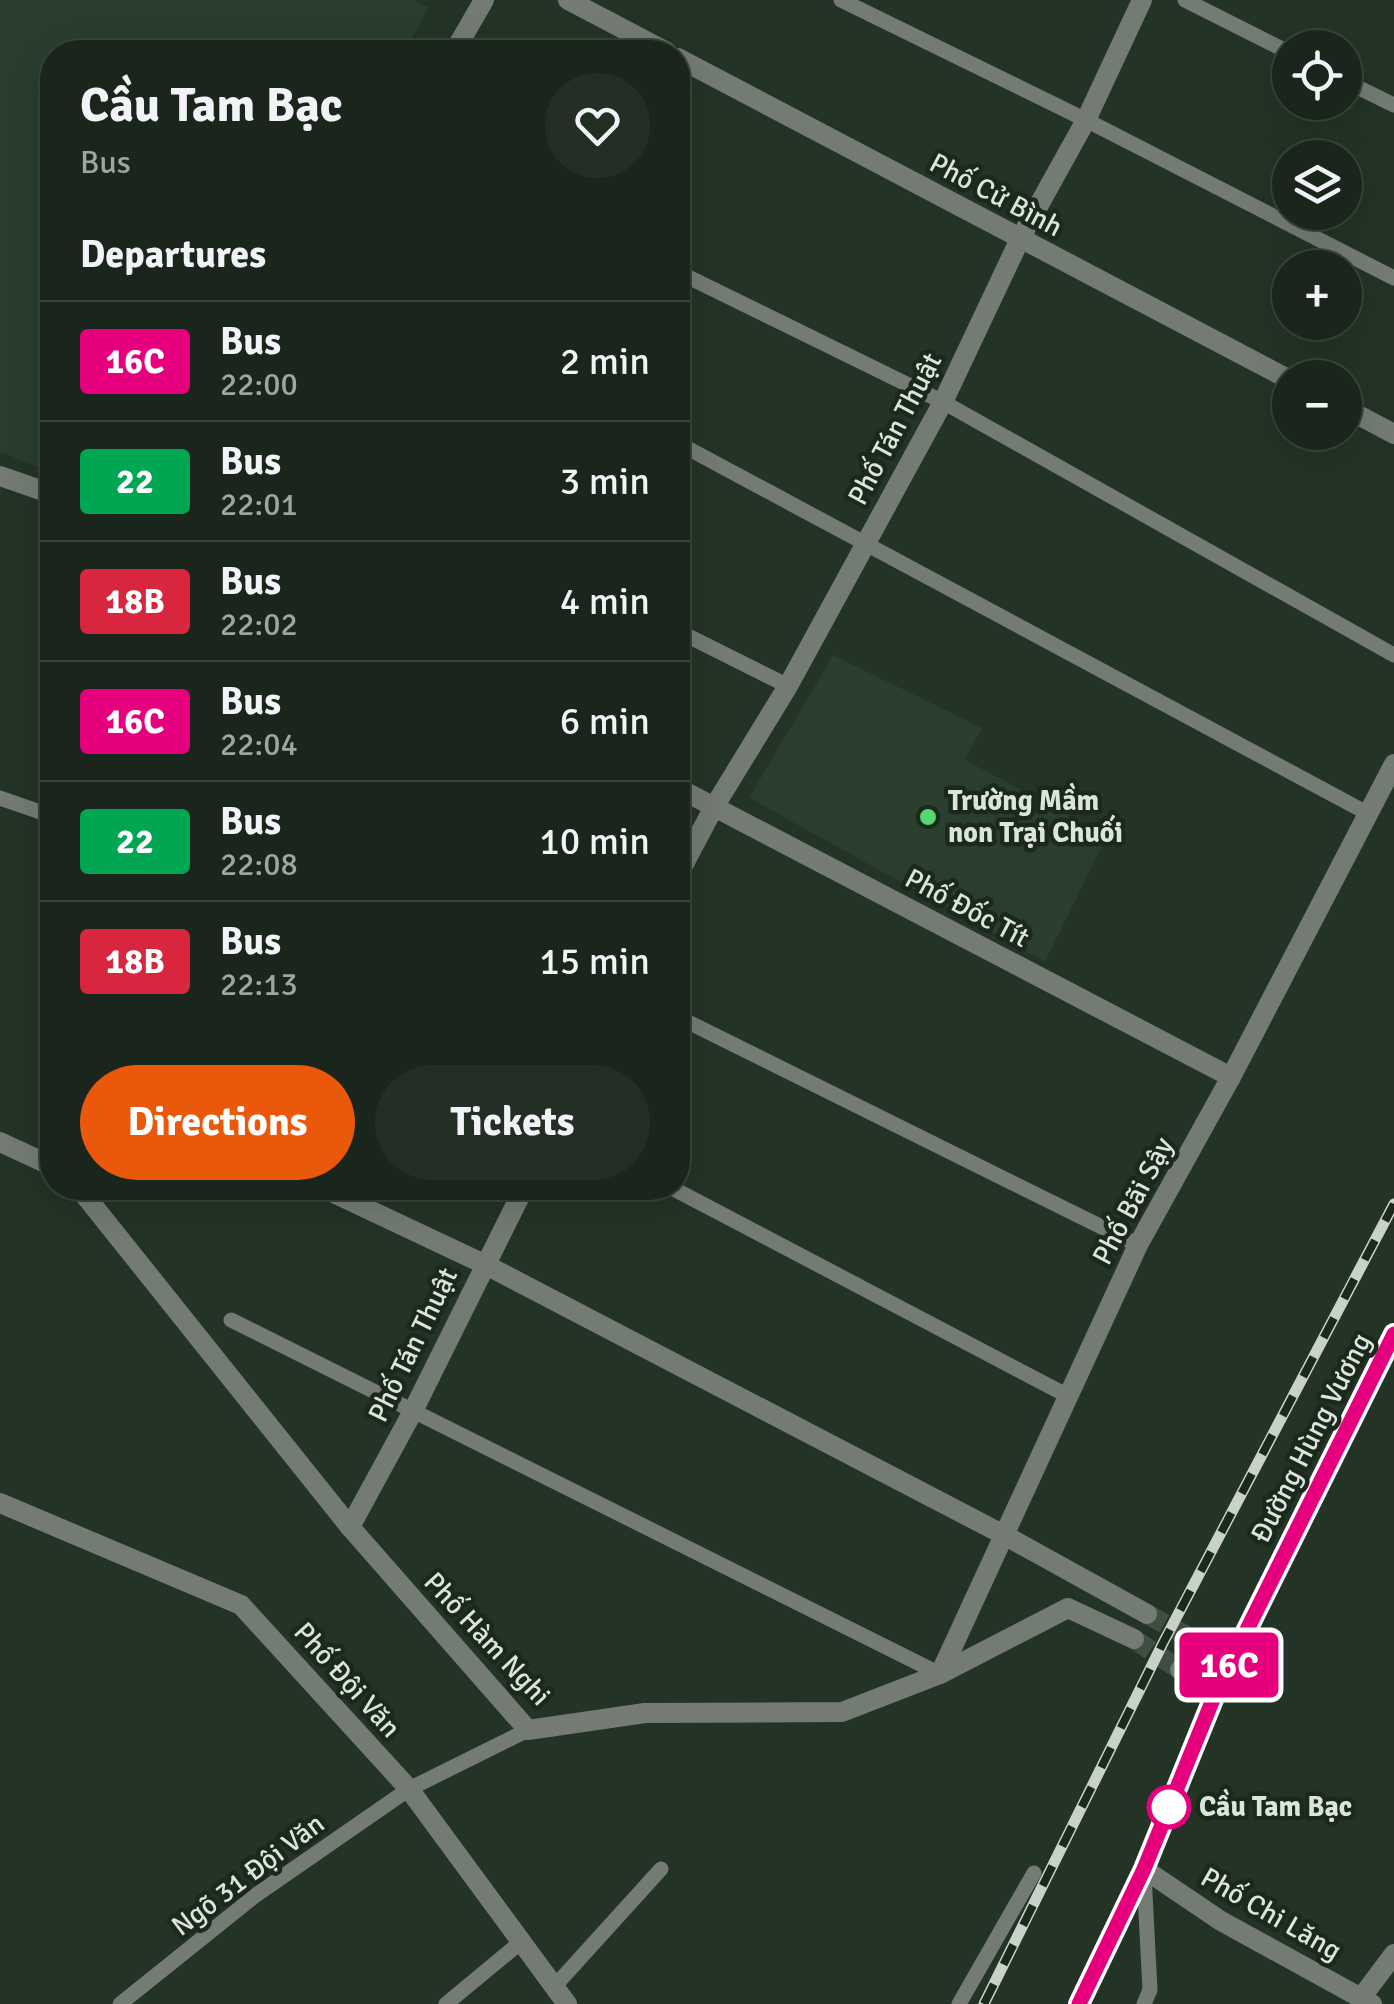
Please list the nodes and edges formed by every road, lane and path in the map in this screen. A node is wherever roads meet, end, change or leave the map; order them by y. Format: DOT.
graph roads {
  1 [pos="484,0"];
  2 [pos="568,0"];
  3 [pos="841,0"];
  4 [pos="1142,0"];
  5 [pos="1186,0"];
  6 [pos="461,40"];
  7 [pos="644,40"];
  8 [pos="1272,44"];
  9 [pos="690,64"];
  10 [pos="1362,89"];
  11 [pos="1394,105"];
  12 [pos="1086,120"];
  13 [pos="1020,240"];
  14 [pos="690,278"];
  15 [pos="1394,278"];
  16 [pos="1272,371"];
  17 [pos="944,402"];
  18 [pos="1362,417"];
  19 [pos="1394,434"];
  20 [pos="690,450"];
  21 [pos="0,476"];
  22 [pos="40,490"];
  23 [pos="865,543"];
  24 [pos="690,636"];
  25 [pos="1394,656"];
  26 [pos="788,686"];
  27 [pos="1394,764"];
  28 [pos="690,794"];
  29 [pos="0,798"];
  30 [pos="714,807"];
  31 [pos="40,812"];
  32 [pos="1367,813"];
  33 [pos="690,852"];
  34 [pos="690,1023"];
  35 [pos="1232,1077"];
  36 [pos="0,1142"];
  37 [pos="40,1160"];
  38 [pos="690,1197"];
  39 [pos="89,1200"];
  40 [pos="349,1200"];
  41 [pos="518,1200"];
  42 [pos="1138,1245"];
  43 [pos="484,1264"];
  44 [pos="231,1320"];
  45 [pos="1394,1334"];
  46 [pos="1068,1396"];
  47 [pos="412,1412"];
  48 [pos="0,1502"];
  49 [pos="350,1527"];
  50 [pos="1004,1535"];
  51 [pos="1147,1614"];
  52 [pos="1134,1640"];
  53 [pos="1196,1641"];
  54 [pos="1231,1660"];
  55 [pos="1180,1670"];
  56 [pos="940,1674"];
  57 [pos="1216,1692"];
  58 [pos="528,1730"];
  59 [pos="409,1789"];
  60 [pos="1144,1869"];
  61 [pos="662,1870"];
  62 [pos="1034,1873"];
  63 [pos="521,1942"];
  64 [pos="1394,1954"];
  65 [pos="560,1995"];
  66 [pos="1366,2001"];
  67 [pos="120,2004"];
  68 [pos="446,2004"];
  69 [pos="959,2004"];
  70 [pos="1079,2004"];
  71 [pos="1144,2004"];
  1 -- 6 [label="street"];
  2 -- 7 [label="street"];
  3 -- 12 [label="lane"];
  4 -- 12 [label="street, Phố Tán Thuật"];
  5 -- 8 [label="lane"];
  9 -- 13 [label="street, Phố Cử Bình"];
  10 -- 11 [label="lane"];
  12 -- 13 [label="street, Phố Tán Thuật"];
  12 -- 15 [label="lane"];
  13 -- 16 [label="street, Phố Cử Bình"];
  13 -- 17 [label="street, Phố Tán Thuật"];
  14 -- 17 [label="lane"];
  17 -- 23 [label="street, Phố Tán Thuật"];
  17 -- 25 [label="lane"];
  18 -- 19 [label="street"];
  20 -- 23 [label="lane"];
  21 -- 22 [label="street"];
  23 -- 26 [label="street, Phố Tán Thuật"];
  23 -- 32 [label="lane"];
  24 -- 26 [label="lane"];
  26 -- 30 [label="street, Phố Tán Thuật"];
  27 -- 32 [label="street, Phố Bãi Sậy"];
  28 -- 30 [label="street, Phố Đốc Tít"];
  29 -- 31 [label="lane"];
  30 -- 33 [label="street, Phố Tán Thuật"];
  30 -- 35 [label="street, Phố Đốc Tít"];
  32 -- 35 [label="street, Phố Bãi Sậy"];
  34 -- 42 [label="lane"];
  35 -- 42 [label="street, Phố Bãi Sậy"];
  36 -- 37 [label="street"];
  38 -- 46 [label="lane"];
  39 -- 49 [label="street, Phố Hàm Nghi"];
  40 -- 43 [label="street"];
  41 -- 43 [label="street, Phố Tán Thuật"];
  42 -- 46 [label="street, Phố Bãi Sậy"];
  43 -- 47 [label="street, Phố Tán Thuật"];
  43 -- 50 [label="street"];
  44 -- 47 [label="lane"];
  45 -- 54 [label="main road, Đường Hùng Vương"];
  46 -- 50 [label="street, Phố Bãi Sậy"];
  47 -- 49 [label="street, Phố Tán Thuật"];
  47 -- 56 [label="lane"];
  48 -- 59 [label="street, Phố Đội Văn"];
  49 -- 58 [label="street, Phố Hàm Nghi"];
  50 -- 51 [label="street"];
  50 -- 56 [label="street, Phố Bãi Sậy"];
  52 -- 56 [label="street, Phố Hàm Nghi"];
  53 -- 54 [label="street"];
  54 -- 57 [label="main road, Đường Hùng Vương"];
  55 -- 57 [label="street"];
  56 -- 58 [label="street, Phố Hàm Nghi"];
  57 -- 60 [label="main road, Đường Hùng Vương"];
  58 -- 59 [label="lane, Ngõ 31 Đội Văn"];
  59 -- 63 [label="street, Phố Đội Văn"];
  59 -- 67 [label="lane, Ngõ 31 Đội Văn"];
  60 -- 66 [label="street, Phố Chi Lăng"];
  60 -- 70 [label="main road, Đường Hùng Vương"];
  60 -- 71 [label="lane"];
  61 -- 65 [label="lane"];
  62 -- 69 [label="lane"];
  63 -- 65 [label="street, Phố Đội Văn"];
  63 -- 68 [label="lane"];
  64 -- 66 [label="street"];
}
